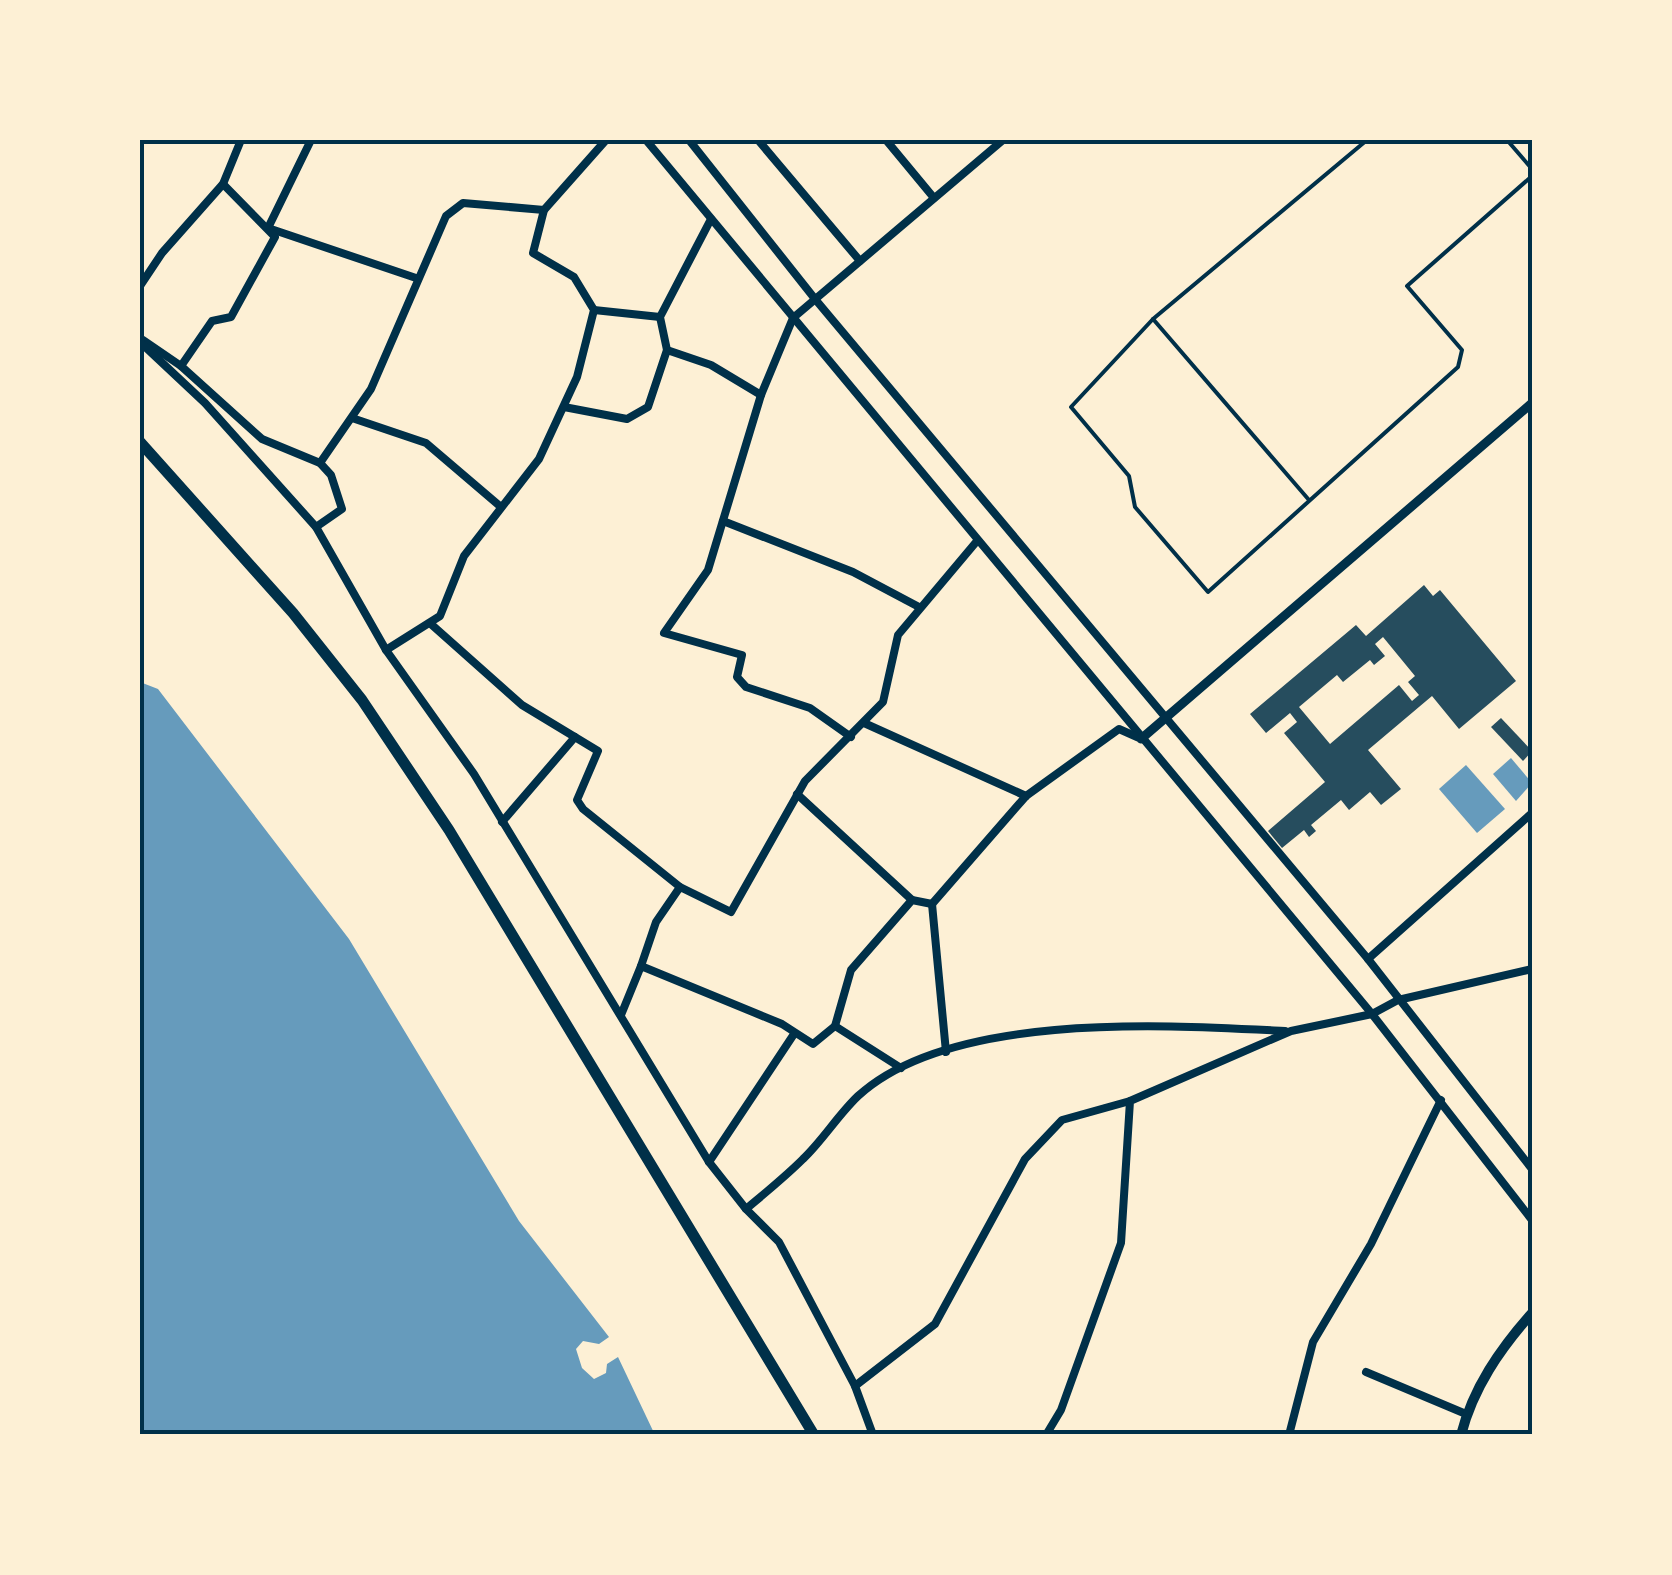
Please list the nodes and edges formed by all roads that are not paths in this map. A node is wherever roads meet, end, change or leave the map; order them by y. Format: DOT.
graph roads {
  1 [pos="240,140"];
  2 [pos="312,140"];
  3 [pos="606,140"];
  4 [pos="646,140"];
  5 [pos="688,140"];
  6 [pos="758,140"];
  7 [pos="886,140"];
  8 [pos="1003,140"];
  9 [pos="1367,140"];
  10 [pos="1507,140"];
  11 [pos="1532,172"];
  12 [pos="223,184"];
  13 [pos="934,198"];
  14 [pos="544,210"];
  15 [pos="711,219"];
  16 [pos="268,228"];
  17 [pos="860,261"];
  18 [pos="416,278"];
  19 [pos="140,286"];
  20 [pos="815,298"];
  21 [pos="594,310"];
  22 [pos="660,317"];
  23 [pos="792,318"];
  24 [pos="1152,319"];
  25 [pos="140,340"];
  26 [pos="667,350"];
  27 [pos="182,366"];
  28 [pos="176,375"];
  29 [pos="761,395"];
  30 [pos="1532,403"];
  31 [pos="564,407"];
  32 [pos="352,418"];
  33 [pos="140,442"];
  34 [pos="320,464"];
  35 [pos="1309,500"];
  36 [pos="501,507"];
  37 [pos="724,521"];
  38 [pos="316,526"];
  39 [pos="977,541"];
  40 [pos="919,606"];
  41 [pos="432,624"];
  42 [pos="386,650"];
  43 [pos="1166,720"];
  44 [pos="864,723"];
  45 [pos="852,737"];
  46 [pos="575,738"];
  47 [pos="1142,739"];
  48 [pos="796,794"];
  49 [pos="1026,796"];
  50 [pos="1532,813"];
  51 [pos="502,822"];
  52 [pos="680,887"];
  53 [pos="912,900"];
  54 [pos="932,904"];
  55 [pos="1368,959"];
  56 [pos="641,966"];
  57 [pos="1532,969"];
  58 [pos="1398,1000"];
  59 [pos="1372,1014"];
  60 [pos="621,1015"];
  61 [pos="835,1026"];
  62 [pos="1291,1031"];
  63 [pos="794,1034"];
  64 [pos="946,1052"];
  65 [pos="901,1068"];
  66 [pos="1440,1100"];
  67 [pos="1130,1101"];
  68 [pos="710,1162"];
  69 [pos="1532,1169"];
  70 [pos="746,1210"];
  71 [pos="1532,1220"];
  72 [pos="1532,1314"];
  73 [pos="1366,1372"];
  74 [pos="854,1386"];
  75 [pos="1466,1414"];
  76 [pos="814,1435"];
  77 [pos="872,1435"];
  78 [pos="1046,1435"];
  79 [pos="1289,1435"];
  80 [pos="1460,1435"];
  1 -- 12 [label="street"];
  2 -- 16 [label="street"];
  3 -- 14 [label="street"];
  4 -- 15 [label="street"];
  5 -- 20 [label="street"];
  6 -- 17 [label="street"];
  7 -- 13 [label="street"];
  8 -- 13 [label="street"];
  9 -- 24 [label="lane"];
  10 -- 11 [label="lane"];
  11 -- 35 [label="lane"];
  12 -- 16 [label="street"];
  12 -- 19 [label="street"];
  13 -- 17 [label="street"];
  14 -- 18 [label="street"];
  14 -- 21 [label="street"];
  15 -- 22 [label="street"];
  15 -- 23 [label="street"];
  16 -- 18 [label="street"];
  16 -- 27 [label="street"];
  17 -- 20 [label="street"];
  18 -- 32 [label="street"];
  20 -- 23 [label="street"];
  20 -- 43 [label="street"];
  21 -- 22 [label="street"];
  21 -- 31 [label="street"];
  22 -- 26 [label="street"];
  23 -- 29 [label="street"];
  23 -- 39 [label="street"];
  24 -- 35 [label="lane"];
  24 -- 35 [label="lane"];
  25 -- 27 [label="street"];
  25 -- 28 [label="street"];
  26 -- 29 [label="street"];
  26 -- 31 [label="street"];
  27 -- 28 [label="street"];
  27 -- 34 [label="street"];
  28 -- 38 [label="street"];
  29 -- 37 [label="street"];
  30 -- 43 [label="street"];
  31 -- 36 [label="street"];
  32 -- 34 [label="street"];
  32 -- 36 [label="street"];
  33 -- 76 [label="main road"];
  34 -- 38 [label="street"];
  36 -- 41 [label="street"];
  37 -- 40 [label="street"];
  37 -- 45 [label="street"];
  38 -- 42 [label="street"];
  39 -- 40 [label="street"];
  39 -- 47 [label="street"];
  40 -- 44 [label="street"];
  41 -- 42 [label="street"];
  41 -- 46 [label="street"];
  42 -- 51 [label="street"];
  43 -- 47 [label="street"];
  43 -- 55 [label="street"];
  44 -- 45 [label="street"];
  44 -- 49 [label="street"];
  45 -- 48 [label="street"];
  46 -- 51 [label="street"];
  46 -- 52 [label="street"];
  47 -- 49 [label="street"];
  47 -- 59 [label="street"];
  48 -- 52 [label="street"];
  48 -- 53 [label="street"];
  49 -- 54 [label="street"];
  50 -- 55 [label="street"];
  51 -- 60 [label="street"];
  52 -- 56 [label="street"];
  53 -- 54 [label="street"];
  53 -- 61 [label="street"];
  54 -- 64 [label="street"];
  55 -- 58 [label="street"];
  56 -- 60 [label="street"];
  56 -- 63 [label="street"];
  57 -- 58 [label="street"];
  58 -- 59 [label="street"];
  58 -- 69 [label="street"];
  59 -- 62 [label="street"];
  59 -- 66 [label="street"];
  60 -- 68 [label="street"];
  61 -- 63 [label="street"];
  61 -- 65 [label="street"];
  62 -- 64 [label="street"];
  62 -- 67 [label="street"];
  63 -- 68 [label="street"];
  64 -- 65 [label="street"];
  65 -- 70 [label="street"];
  66 -- 71 [label="street"];
  66 -- 79 [label="street"];
  67 -- 74 [label="street"];
  67 -- 78 [label="street"];
  68 -- 70 [label="street"];
  70 -- 74 [label="street"];
  72 -- 75 [label="main road"];
  73 -- 75 [label="street"];
  74 -- 77 [label="street"];
  75 -- 80 [label="main road"];
}
